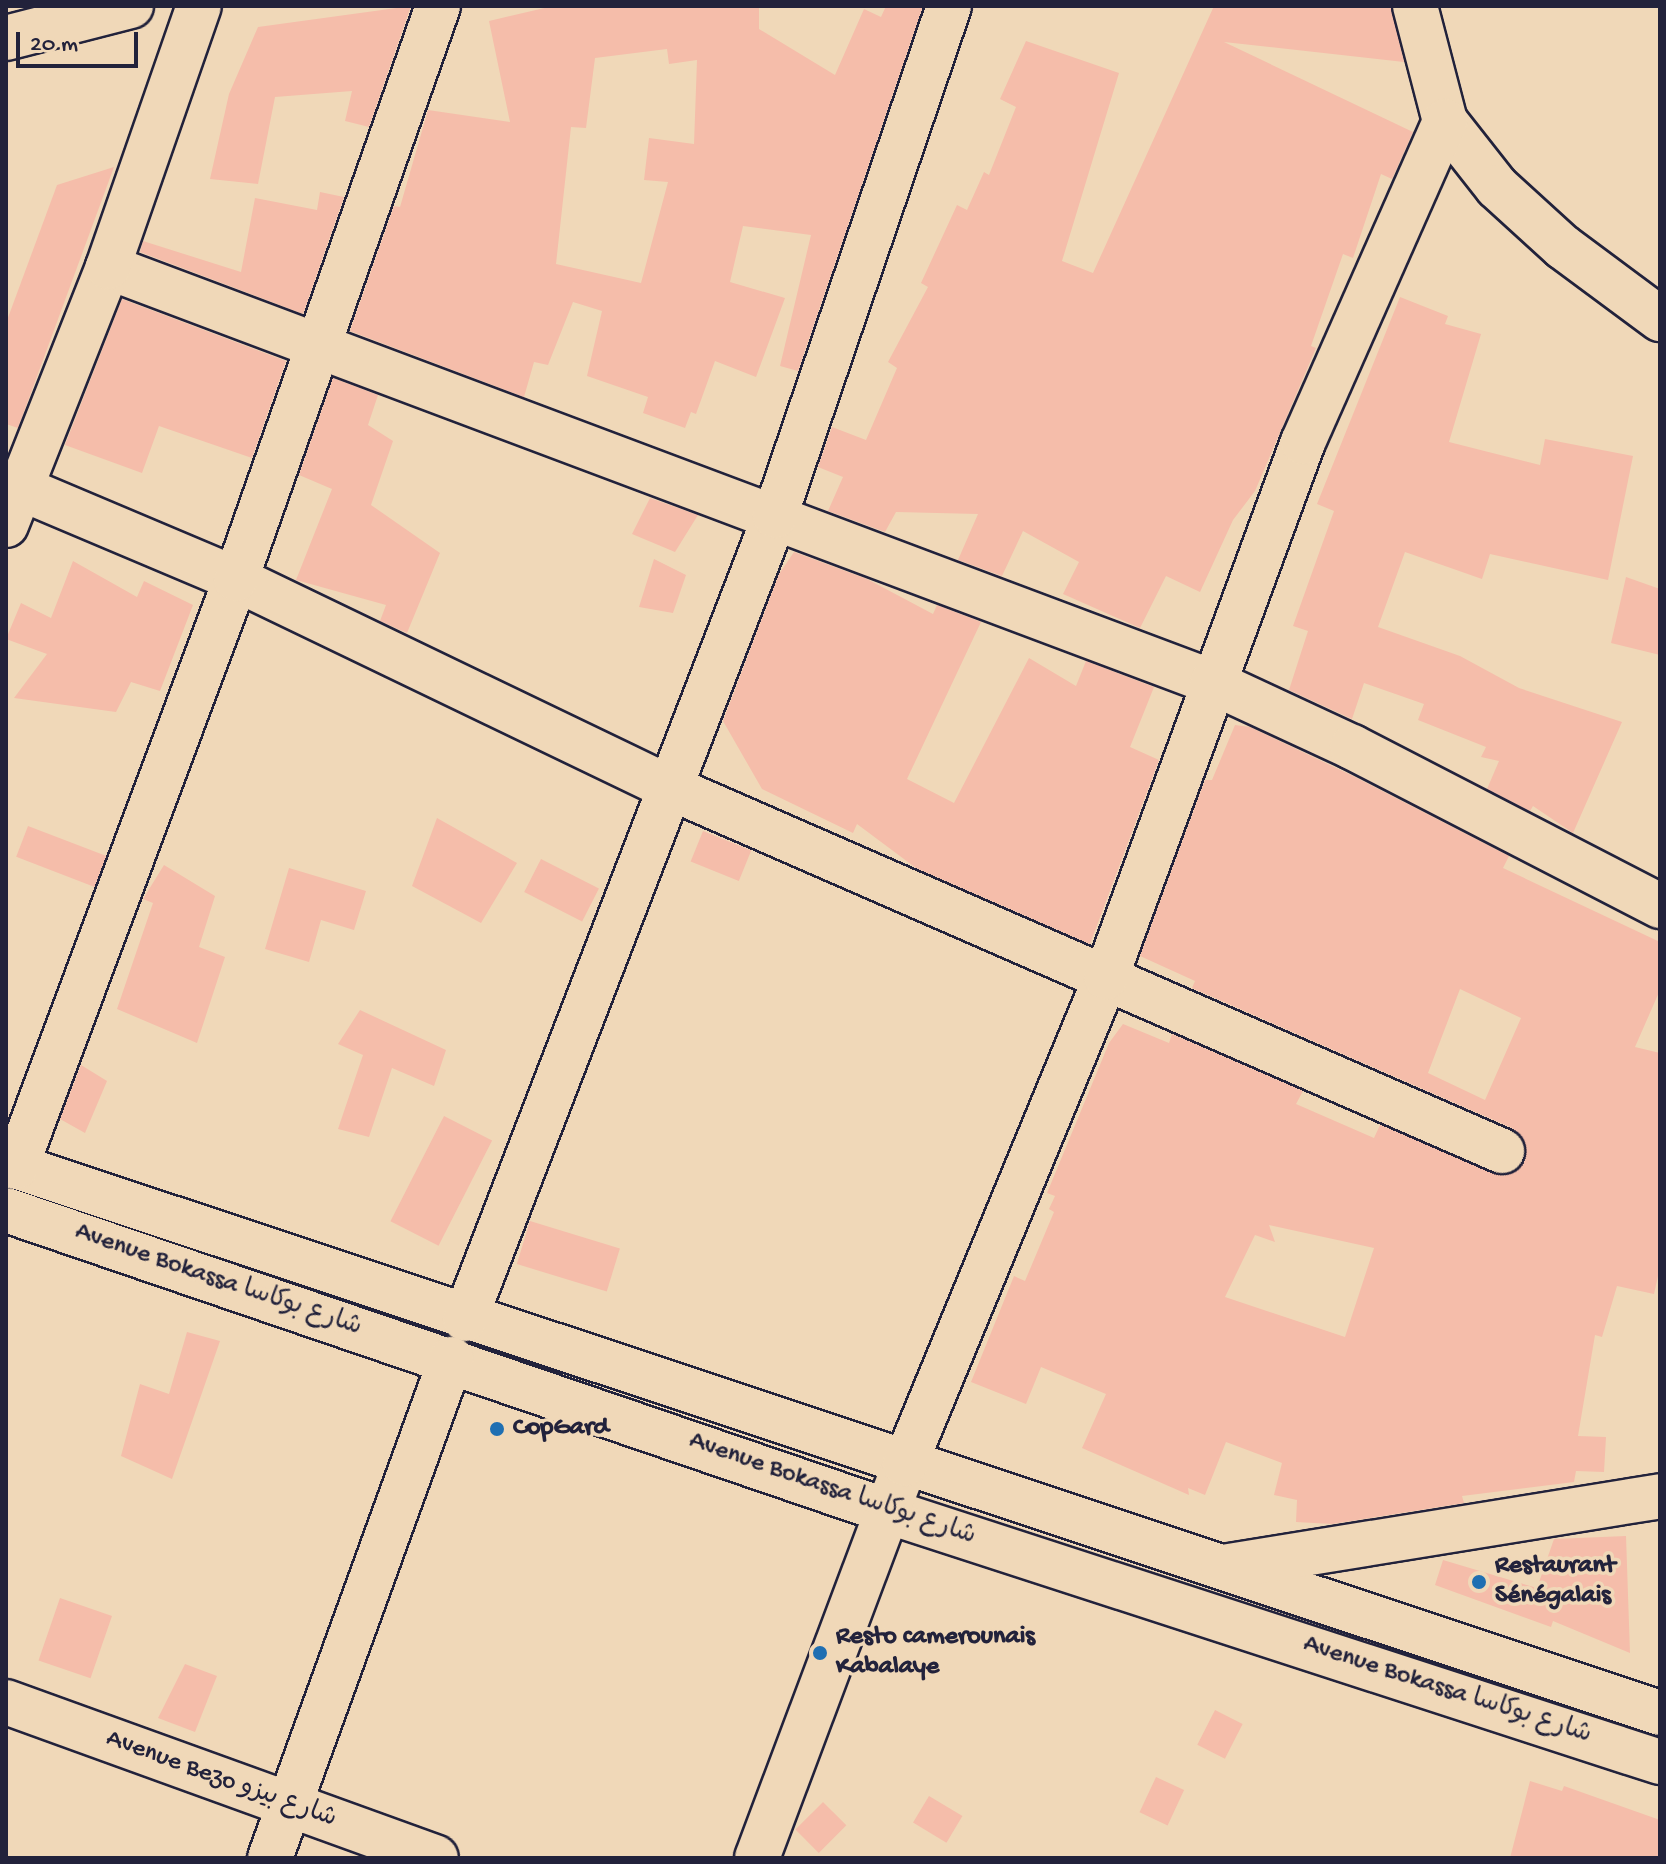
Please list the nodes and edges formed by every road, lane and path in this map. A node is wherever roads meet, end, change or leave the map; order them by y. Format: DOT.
graph roads {
  1 [pos="37,6"];
  2 [pos="131,6"];
  3 [pos="199,6"];
  4 [pos="438,6"];
  5 [pos="949,6"];
  6 [pos="1415,6"];
  7 [pos="85,15"];
  8 [pos="6,38"];
  9 [pos="1445,121"];
  10 [pos="108,267"];
  11 [pos="1660,319"];
  12 [pos="318,346"];
  13 [pos="11,499"];
  14 [pos="775,516"];
  15 [pos="236,579"];
  16 [pos="1212,682"];
  17 [pos="671,788"];
  18 [pos="1660,906"];
  19 [pos="1106,977"];
  20 [pos="1502,1151"];
  21 [pos="11,1165"];
  22 [pos="6,1210"];
  23 [pos="458,1339"];
  24 [pos="905,1464"];
  25 [pos="1660,1496"];
  26 [pos="890,1512"];
  27 [pos="1217,1568"];
  28 [pos="6,1702"];
  29 [pos="1660,1713"];
  30 [pos="1660,1762"];
  31 [pos="290,1804"];
  32 [pos="270,1858"];
  33 [pos="436,1858"];
  34 [pos="757,1858"];
  1 -- 7 [label="street"];
  2 -- 7 [label="street"];
  3 -- 10 [label="street"];
  4 -- 12 [label="street"];
  5 -- 14 [label="street"];
  6 -- 9 [label="street"];
  7 -- 8 [label="street"];
  9 -- 11 [label="street"];
  9 -- 16 [label="street"];
  10 -- 12 [label="street"];
  10 -- 13 [label="street"];
  12 -- 14 [label="street"];
  12 -- 15 [label="street"];
  13 -- 15 [label="street"];
  14 -- 16 [label="street"];
  14 -- 17 [label="street"];
  15 -- 17 [label="street"];
  15 -- 21 [label="street"];
  16 -- 18 [label="street"];
  16 -- 19 [label="street"];
  17 -- 19 [label="street"];
  17 -- 23 [label="street"];
  19 -- 20 [label="street"];
  19 -- 24 [label="street"];
  21 -- 23 [label="street, Avenue Bokassa شارع بوكاسا"];
  22 -- 23 [label="street, Avenue Bokassa شارع بوكاسا"];
  23 -- 24 [label="street, Avenue Bokassa شارع بوكاسا"];
  23 -- 26 [label="street, Avenue Bokassa شارع بوكاسا"];
  23 -- 31 [label="street"];
  24 -- 26 [label="street"];
  24 -- 27 [label="street, Avenue Bokassa شارع بوكاسا"];
  25 -- 27 [label="street"];
  26 -- 30 [label="street, Avenue Bokassa شارع بوكاسا"];
  26 -- 34 [label="street"];
  27 -- 29 [label="street, Avenue Bokassa شارع بوكاسا"];
  28 -- 31 [label="street, Avenue Bezo شارع بيزو"];
  31 -- 32 [label="street"];
  31 -- 33 [label="street, Avenue Bezo شارع بيزو"];
}
